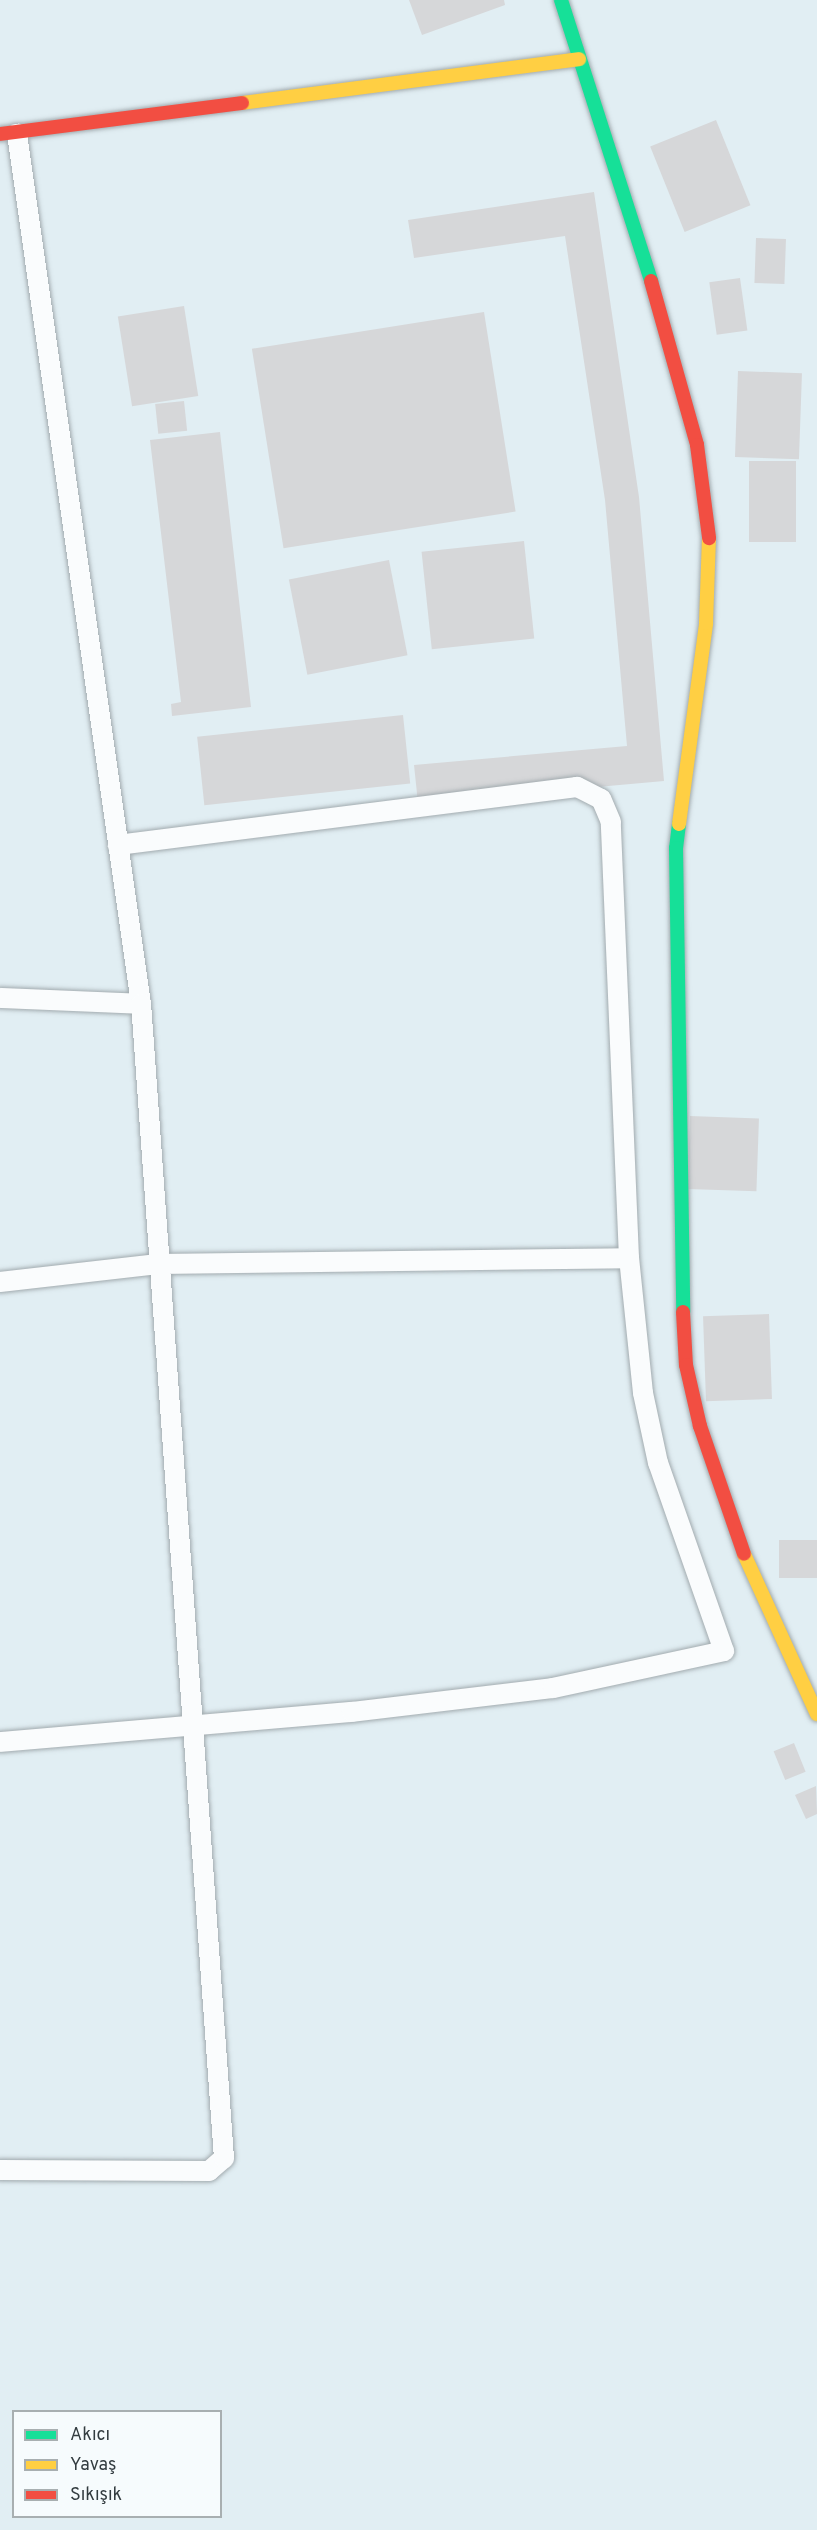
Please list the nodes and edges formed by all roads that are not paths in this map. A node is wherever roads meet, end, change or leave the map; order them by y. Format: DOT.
graph roads {
  1 [pos="561,0"];
  2 [pos="579,60"];
  3 [pos="8,134"];
  4 [pos="118,845"];
  5 [pos="0,998"];
  6 [pos="141,1004"];
  7 [pos="629,1258"];
  8 [pos="159,1264"];
  9 [pos="0,1282"];
  10 [pos="817,1714"];
  11 [pos="190,1725"];
  12 [pos="0,1742"];
  13 [pos="0,2170"];
  1 -- 2 [label="street"];
  2 -- 3 [label="street"];
  2 -- 10 [label="street"];
  3 -- 4 [label="lane"];
  4 -- 6 [label="lane"];
  4 -- 7 [label="lane"];
  5 -- 6 [label="lane"];
  6 -- 8 [label="lane"];
  7 -- 8 [label="lane"];
  7 -- 11 [label="lane"];
  8 -- 9 [label="lane"];
  8 -- 11 [label="lane"];
  11 -- 12 [label="lane"];
  11 -- 13 [label="lane"];
}
